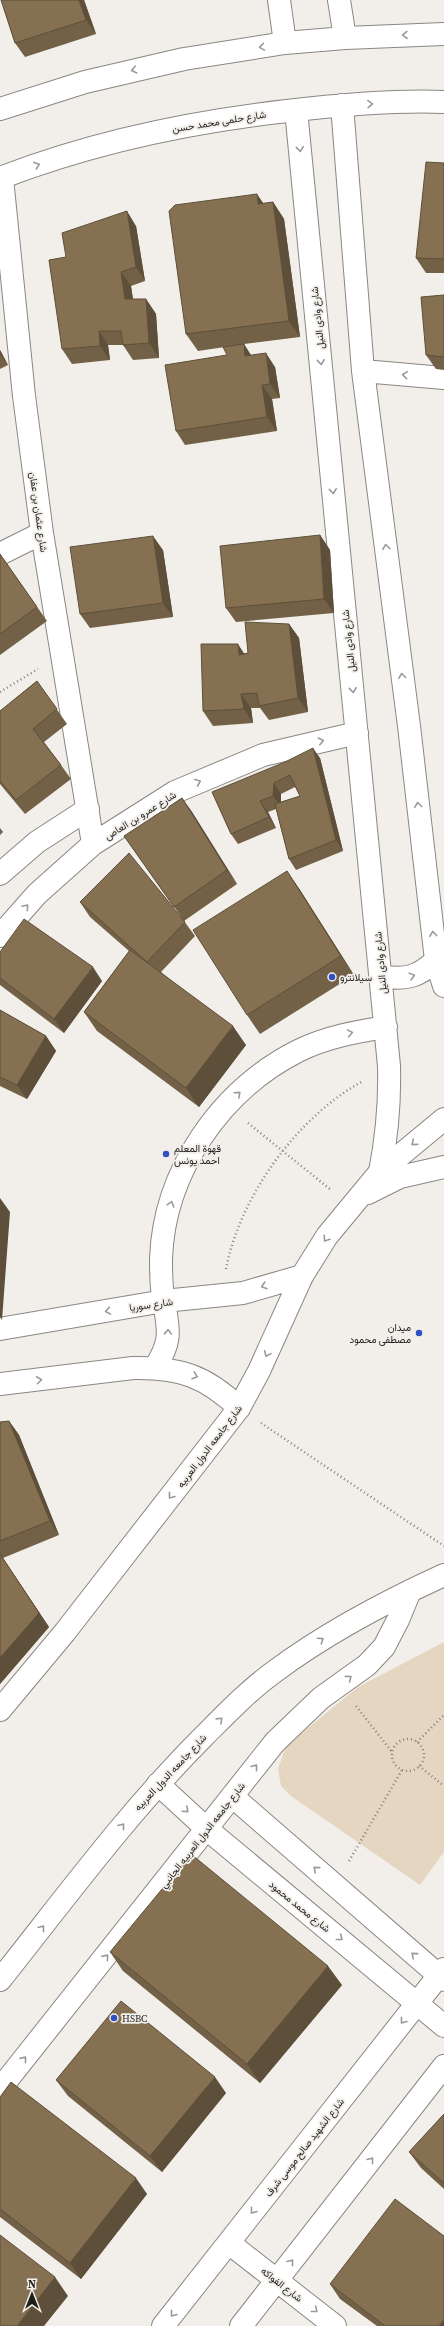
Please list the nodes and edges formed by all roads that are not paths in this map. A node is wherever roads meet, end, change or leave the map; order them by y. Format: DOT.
graph roads {
  1 [pos="279,0"];
  2 [pos="339,0"];
  3 [pos="444,34"];
  4 [pos="345,38"];
  5 [pos="285,43"];
  6 [pos="444,102"];
  7 [pos="342,105"];
  8 [pos="0,109"];
  9 [pos="296,110"];
  10 [pos="1,178"];
  11 [pos="363,371"];
  12 [pos="444,378"];
  13 [pos="42,533"];
  14 [pos="0,554"];
  15 [pos="357,732"];
  16 [pos="88,809"];
  17 [pos="93,844"];
  18 [pos="0,874"];
  19 [pos="0,936"];
  20 [pos="436,960"];
  21 [pos="382,976"];
  22 [pos="444,986"];
  23 [pos="386,1027"];
  24 [pos="444,1119"];
  25 [pos="444,1167"];
  26 [pos="380,1172"];
  27 [pos="354,1202"];
  28 [pos="302,1276"];
  29 [pos="164,1301"];
  30 [pos="0,1329"];
  31 [pos="154,1368"];
  32 [pos="0,1384"];
  33 [pos="239,1408"];
  34 [pos="444,1575"];
  35 [pos="410,1591"];
  36 [pos="0,1710"];
  37 [pos="158,1784"];
  38 [pos="232,1796"];
  39 [pos="208,1830"];
  40 [pos="10,1955"];
  41 [pos="442,1975"];
  42 [pos="0,1980"];
  43 [pos="418,2002"];
  44 [pos="444,2026"];
  45 [pos="444,2066"];
  46 [pos="0,2089"];
  47 [pos="228,2243"];
  48 [pos="277,2280"];
  49 [pos="163,2326"];
  50 [pos="241,2326"];
  51 [pos="335,2326"];
  1 -- 5 [label="street"];
  2 -- 4 [label="street"];
  3 -- 4 [label="street, one-way"];
  4 -- 5 [label="street"];
  5 -- 8 [label="street, one-way"];
  7 -- 6 [label="street, شارع حلمى محمد حسن, one-way"];
  7 -- 9 [label="street, شارع حلمى محمد حسن"];
  7 -- 11 [label="street"];
  10 -- 9 [label="street, شارع حلمى محمد حسن, one-way"];
  9 -- 15 [label="street, شارع وادى النيل, one-way"];
  10 -- 13 [label="street, شارع عثمان بن عفان"];
  12 -- 11 [label="street, one-way"];
  20 -- 11 [label="street, one-way"];
  13 -- 14 [label="street"];
  13 -- 16 [label="street, شارع عثمان بن عفان"];
  17 -- 15 [label="street, شارع عمرو بن العاص, one-way"];
  15 -- 21 [label="street, شارع وادى النيل"];
  16 -- 17 [label="street, شارع عثمان بن عفان"];
  16 -- 18 [label="street"];
  19 -- 17 [label="street, شارع عمرو بن العاص, one-way"];
  21 -- 20 [label="street, one-way"];
  20 -- 22 [label="street"];
  21 -- 23 [label="street, شارع وادى النيل"];
  23 -- 26 [label="street, شارع وادى النيل"];
  29 -- 23 [label="street, one-way"];
  24 -- 26 [label="street, شارع جامعه الدول العربيه, one-way"];
  25 -- 27 [label="street"];
  26 -- 27 [label="street, شارع جامعه الدول العربيه"];
  27 -- 28 [label="street, شارع جامعه الدول العربيه, one-way"];
  28 -- 29 [label="street, شارع سوريا, one-way"];
  28 -- 33 [label="street, شارع جامعه الدول العربيه, one-way"];
  29 -- 30 [label="street, شارع سوريا, one-way"];
  31 -- 29 [label="street, one-way"];
  32 -- 31 [label="street, one-way"];
  31 -- 33 [label="street, one-way"];
  33 -- 36 [label="street, شارع جامعه الدول العربيه, one-way"];
  34 -- 35 [label="street, شارع جامعه الدول العربيه"];
  37 -- 35 [label="street, شارع جامعه الدول العربيه, one-way"];
  38 -- 35 [label="street, شارع جامعه الدول العربيه الجانبي, one-way"];
  37 -- 39 [label="street, شارع محمد محمود, one-way"];
  40 -- 37 [label="street, شارع جامعه الدول العربيه, one-way"];
  38 -- 39 [label="street, شارع جامعه الدول العربيه الجانبي"];
  41 -- 38 [label="street, one-way"];
  39 -- 43 [label="street, شارع محمد محمود, one-way"];
  46 -- 39 [label="street, شارع جامعه الدول العربيه الجانبي, one-way"];
  40 -- 42 [label="street, شارع جامعه الدول العربيه"];
  41 -- 43 [label="street, شارع الشهيد صالح موسى شرف"];
  43 -- 44 [label="street, شارع محمد محمود"];
  43 -- 47 [label="street, شارع الشهيد صالح موسى شرف, one-way"];
  48 -- 45 [label="street, one-way"];
  47 -- 48 [label="street, شارع الفواكه"];
  47 -- 49 [label="street, شارع الشهيد صالح موسى شرف, one-way"];
  48 -- 50 [label="street"];
  48 -- 51 [label="street, شارع الفواكه, one-way"];
}
